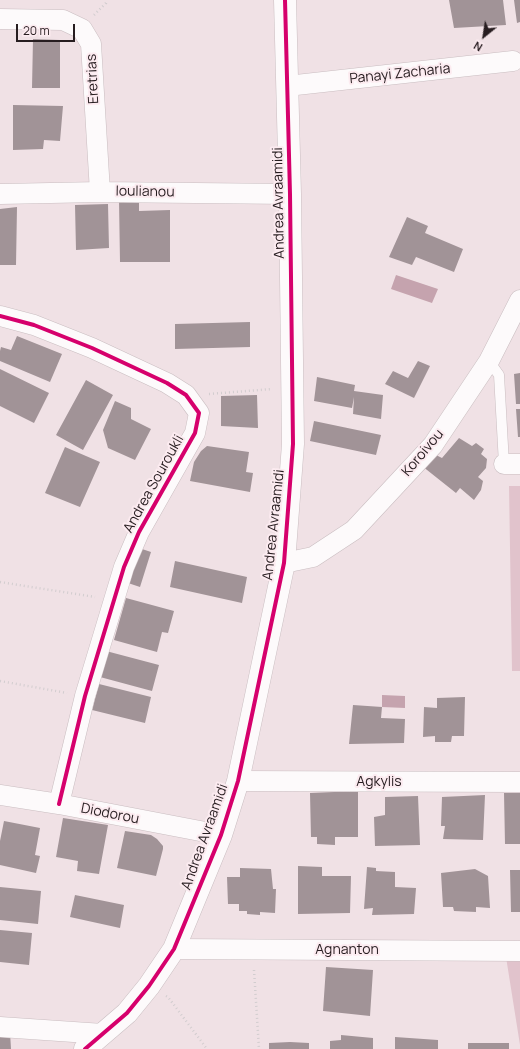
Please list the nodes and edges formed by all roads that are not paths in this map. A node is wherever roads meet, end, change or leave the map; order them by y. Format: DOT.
graph roads {
  1 [pos="285,0"];
  2 [pos="0,19"];
  3 [pos="513,62"];
  4 [pos="287,86"];
  5 [pos="100,192"];
  6 [pos="0,194"];
  7 [pos="290,194"];
  8 [pos="520,300"];
  9 [pos="0,316"];
  10 [pos="489,361"];
  11 [pos="512,464"];
  12 [pos="284,563"];
  13 [pos="238,781"];
  14 [pos="520,782"];
  15 [pos="0,796"];
  16 [pos="59,804"];
  17 [pos="221,835"];
  18 [pos="174,949"];
  19 [pos="520,951"];
  20 [pos="0,1027"];
  21 [pos="103,1034"];
  22 [pos="85,1049"];
  1 -- 4 [label="street, Andrea Avraamidi"];
  2 -- 5 [label="street, Eretrias"];
  3 -- 4 [label="street, Panayi Zacharia"];
  4 -- 7 [label="street, Andrea Avraamidi"];
  5 -- 6 [label="street, Ioulianou"];
  5 -- 7 [label="street, Ioulianou"];
  7 -- 12 [label="street, Andrea Avraamidi"];
  8 -- 10 [label="street, Koroivou"];
  9 -- 16 [label="street, Andrea Souroukli"];
  10 -- 11 [label="lane"];
  10 -- 12 [label="street, Koroivou"];
  12 -- 13 [label="street, Andrea Avraamidi"];
  13 -- 14 [label="street, Agkylis"];
  13 -- 17 [label="street, Andrea Avraamidi"];
  15 -- 16 [label="street, Diodorou"];
  16 -- 17 [label="street, Diodorou"];
  17 -- 18 [label="street, Andrea Avraamidi"];
  18 -- 19 [label="street, Agnanton"];
  18 -- 21 [label="street, Andrea Avraamidi"];
  20 -- 21 [label="street"];
  21 -- 22 [label="street"];
}
